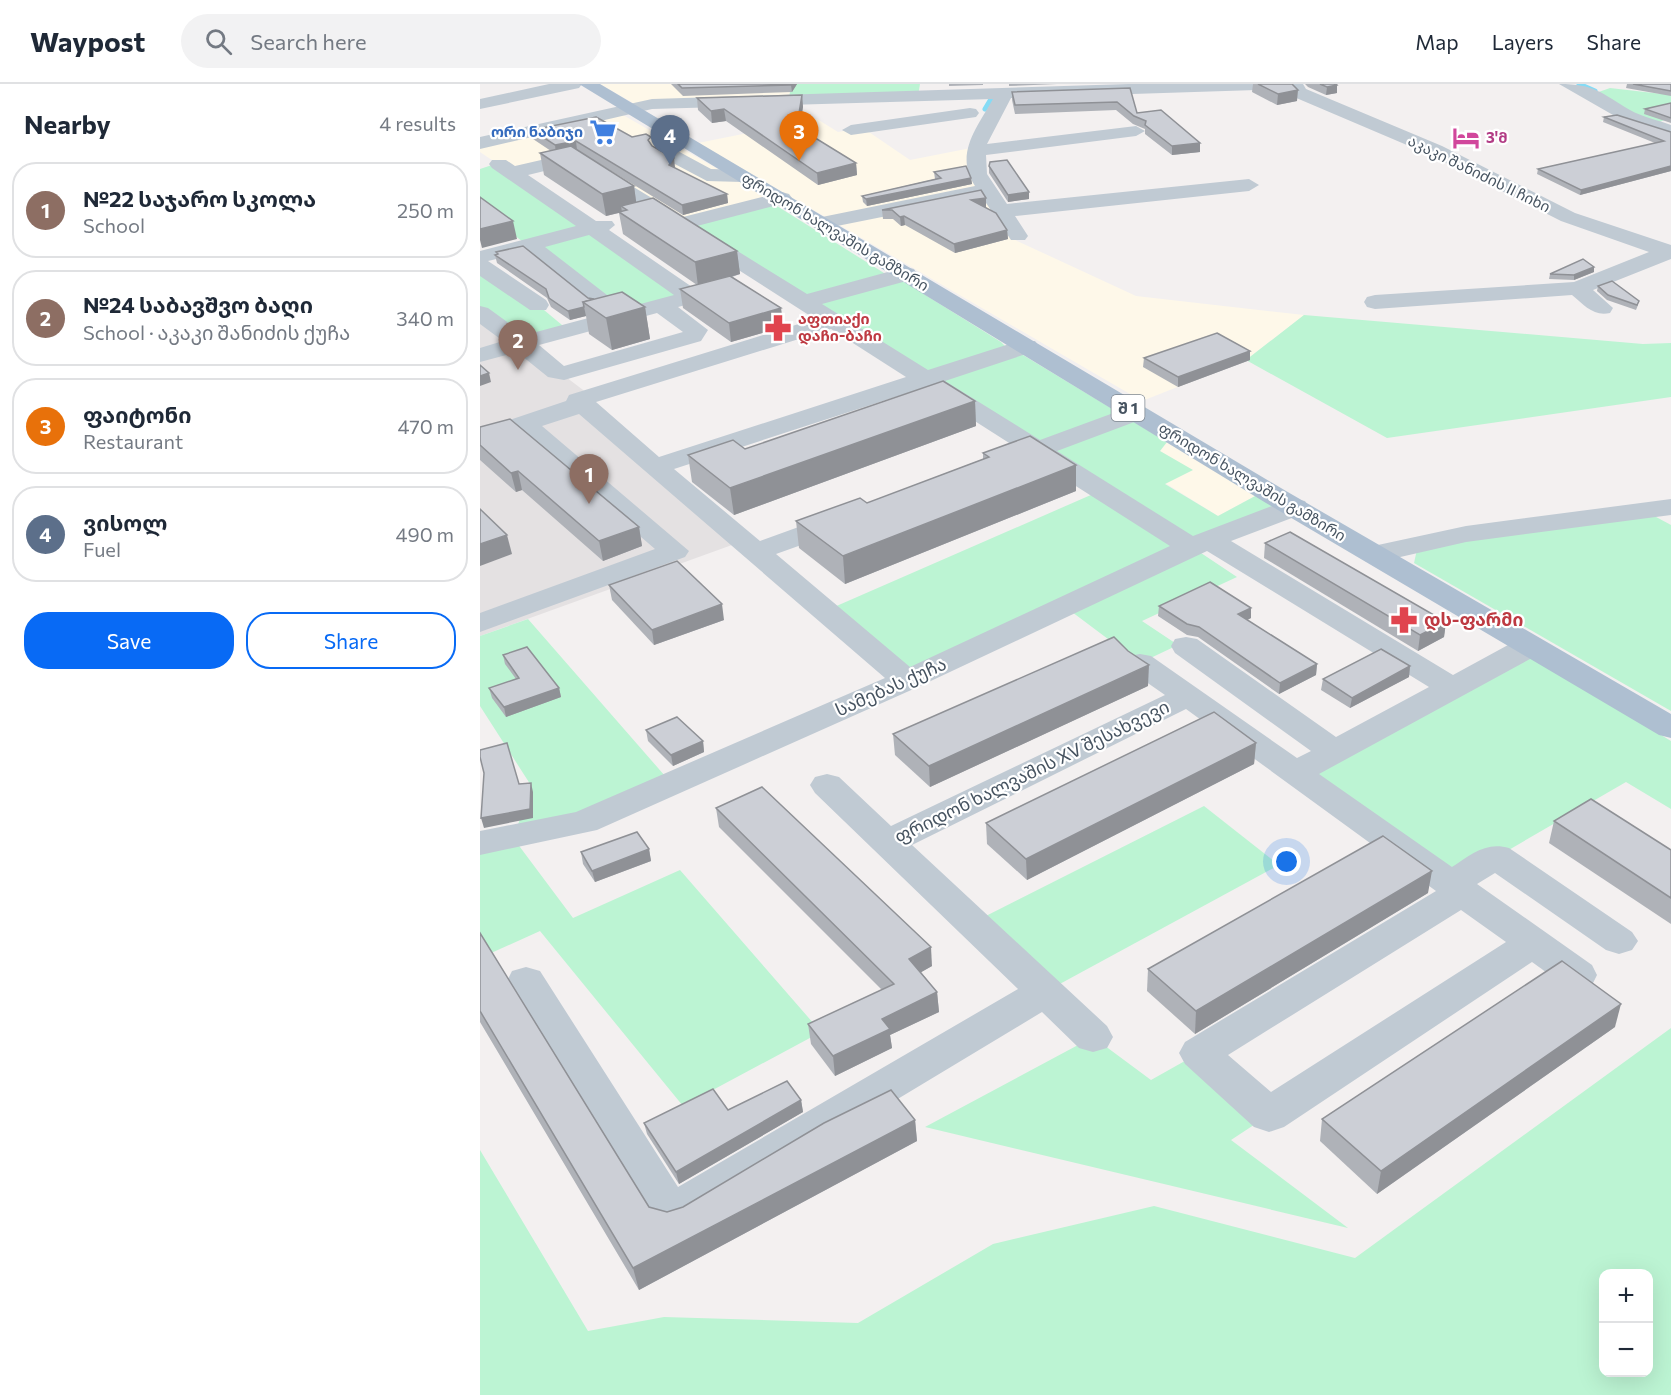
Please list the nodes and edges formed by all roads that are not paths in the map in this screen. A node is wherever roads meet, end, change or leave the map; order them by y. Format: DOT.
graph roads {
  1 [pos="573,84"];
  2 [pos="588,84"];
  3 [pos="1294,84"];
  4 [pos="1568,84"];
  5 [pos="919,90"];
  6 [pos="1000,102"];
  7 [pos="480,104"];
  8 [pos="630,108"];
  9 [pos="851,130"];
  10 [pos="1136,131"];
  11 [pos="1671,131"];
  12 [pos="480,143"];
  13 [pos="976,151"];
  14 [pos="480,152"];
  15 [pos="496,168"];
  16 [pos="1249,185"];
  17 [pos="987,190"];
  18 [pos="782,198"];
  19 [pos="1002,211"];
  20 [pos="640,216"];
  21 [pos="680,224"];
  22 [pos="822,224"];
  23 [pos="592,228"];
  24 [pos="1018,236"];
  25 [pos="528,244"];
  26 [pos="1671,252"];
  27 [pos="480,257"];
  28 [pos="480,266"];
  29 [pos="906,274"];
  30 [pos="763,277"];
  31 [pos="1577,288"];
  32 [pos="692,297"];
  33 [pos="599,300"];
  34 [pos="803,302"];
  35 [pos="1375,302"];
  36 [pos="538,305"];
  37 [pos="660,305"];
  38 [pos="1602,308"];
  39 [pos="481,316"];
  40 [pos="833,321"];
  41 [pos="521,344"];
  42 [pos="1027,346"];
  43 [pos="480,355"];
  44 [pos="925,379"];
  45 [pos="583,405"];
  46 [pos="1136,413"];
  47 [pos="525,423"];
  48 [pos="480,438"];
  49 [pos="1037,450"];
  50 [pos="1004,462"];
  51 [pos="655,467"];
  52 [pos="1295,507"];
  53 [pos="1671,507"];
  54 [pos="857,516"];
  55 [pos="1200,543"];
  56 [pos="756,552"];
  57 [pos="1374,554"];
  58 [pos="480,623"];
  59 [pos="1186,646"];
  60 [pos="1530,646"];
  61 [pos="1140,663"];
  62 [pos="907,680"];
  63 [pos="1454,689"];
  64 [pos="1188,696"];
  65 [pos="1671,728"];
  66 [pos="1335,752"];
  67 [pos="1295,773"];
  68 [pos="827,785"];
  69 [pos="888,842"];
  70 [pos="480,843"];
  71 [pos="1456,888"];
  72 [pos="1619,941"];
  73 [pos="1533,943"];
  74 [pos="1578,975"];
  75 [pos="526,981"];
  76 [pos="1045,992"];
  77 [pos="1093,1037"];
  1 -- 7 [label="street"];
  2 -- 8 [label="main road, ფრიდონ ხალვაშის გამზირი / შ 1"];
  3 -- 6 [label="street"];
  3 -- 26 [label="street, აკაკი შანიძის II ჩიხი"];
  4 -- 11 [label="street"];
  5 -- 6 [label="street"];
  5 -- 8 [label="street"];
  6 -- 9 [label="street"];
  6 -- 13 [label="street"];
  8 -- 12 [label="street"];
  8 -- 18 [label="main road, ფრიდონ ხალვაშის გამზირი / შ 1"];
  10 -- 13 [label="street"];
  13 -- 17 [label="street"];
  14 -- 15 [label="street"];
  15 -- 20 [label="street"];
  15 -- 23 [label="street"];
  16 -- 19 [label="street"];
  17 -- 19 [label="street"];
  17 -- 22 [label="street"];
  18 -- 21 [label="street"];
  18 -- 22 [label="main road, ფრიდონ ხალვაშის გამზირი / შ 1"];
  19 -- 24 [label="street"];
  20 -- 21 [label="street"];
  20 -- 23 [label="street"];
  21 -- 30 [label="street"];
  22 -- 29 [label="main road, ფრიდონ ხალვაშის გამზირი / შ 1"];
  23 -- 25 [label="street"];
  23 -- 32 [label="street"];
  25 -- 27 [label="street"];
  25 -- 33 [label="street"];
  26 -- 31 [label="street"];
  28 -- 36 [label="street"];
  29 -- 34 [label="street"];
  29 -- 42 [label="main road, ფრიდონ ხალვაშის გამზირი / შ 1"];
  30 -- 32 [label="street"];
  30 -- 34 [label="street"];
  31 -- 35 [label="street"];
  31 -- 38 [label="street"];
  32 -- 37 [label="street"];
  34 -- 40 [label="street"];
  37 -- 41 [label="street"];
  37 -- 41 [label="street"];
  39 -- 41 [label="street"];
  40 -- 44 [label="street"];
  40 -- 45 [label="street"];
  41 -- 43 [label="street"];
  42 -- 44 [label="street"];
  42 -- 46 [label="main road, ფრიდონ ხალვაშის გამზირი / შ 1"];
  44 -- 49 [label="street"];
  44 -- 51 [label="street"];
  45 -- 47 [label="street"];
  45 -- 51 [label="street"];
  46 -- 49 [label="street"];
  46 -- 52 [label="main road, ფრიდონ ხალვაშის გამზირი / შ 1"];
  47 -- 48 [label="street"];
  47 -- 58 [label="street"];
  49 -- 50 [label="street"];
  49 -- 55 [label="street"];
  51 -- 56 [label="street"];
  52 -- 55 [label="street, სამებას ქუჩა"];
  52 -- 57 [label="main road, ფრიდონ ხალვაშის გამზირი / შ 1"];
  53 -- 57 [label="street"];
  54 -- 56 [label="street"];
  55 -- 62 [label="street, სამებას ქუჩა"];
  55 -- 63 [label="street"];
  56 -- 62 [label="street"];
  57 -- 60 [label="main road, ფრიდონ ხალვაშის გამზირი / შ 1"];
  59 -- 66 [label="street"];
  60 -- 63 [label="street"];
  60 -- 65 [label="main road, ფრიდონ ხალვაშის გამზირი / შ 1"];
  61 -- 64 [label="street"];
  62 -- 70 [label="street, სამებას ქუჩა"];
  63 -- 66 [label="street"];
  64 -- 67 [label="street, ფრიდონ ხალვაშის XV შესახვევი"];
  64 -- 69 [label="street, ფრიდონ ხალვაშის XV შესახვევი"];
  66 -- 67 [label="street"];
  67 -- 71 [label="street, ფრიდონ ხალვაშის XV შესახვევი"];
  68 -- 69 [label="street"];
  69 -- 76 [label="street"];
  71 -- 72 [label="street"];
  71 -- 73 [label="street, ფრიდონ ხალვაშის XV შესახვევი"];
  71 -- 73 [label="street"];
  73 -- 74 [label="street, ფრიდონ ხალვაშის XV შესახვევი"];
  75 -- 76 [label="street"];
  76 -- 77 [label="street"];
}
